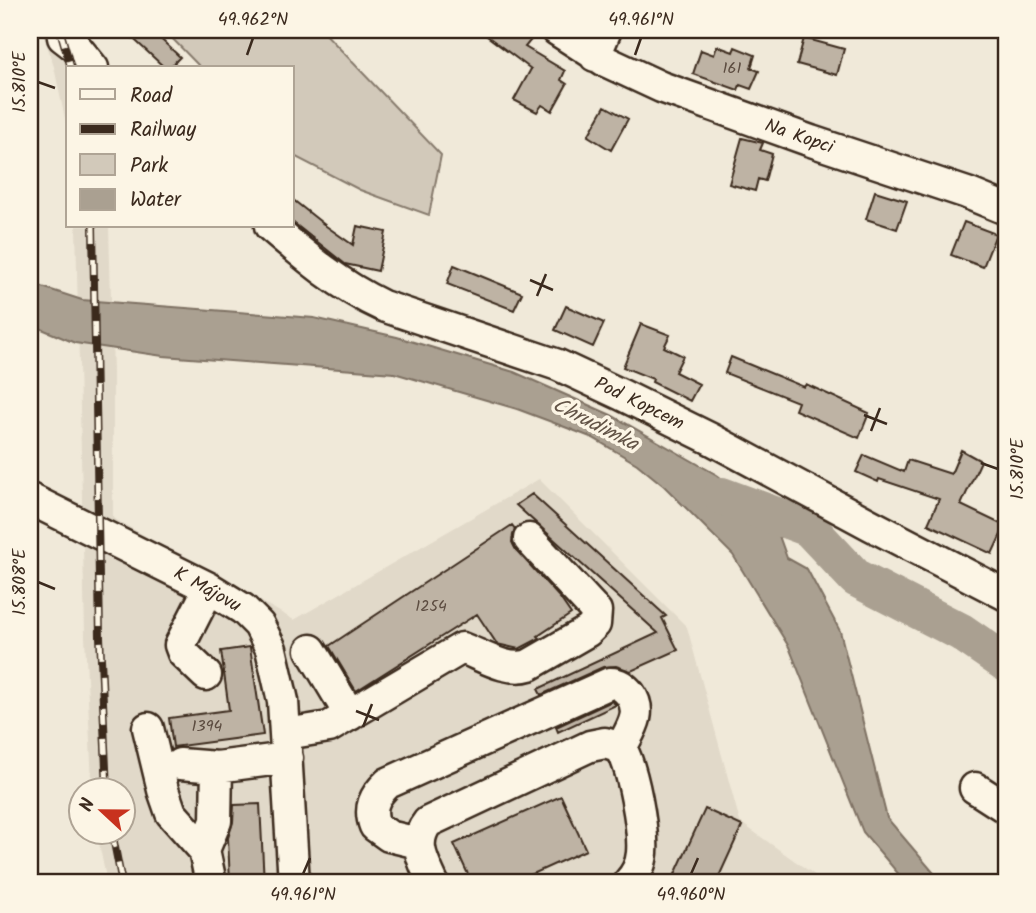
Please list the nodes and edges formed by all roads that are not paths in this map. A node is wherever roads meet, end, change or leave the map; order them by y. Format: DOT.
graph roads {
  1 [pos="557,30"];
  2 [pos="63,37"];
  3 [pos="600,43"];
  4 [pos="91,66"];
  5 [pos="1006,209"];
  6 [pos="272,228"];
  7 [pos="30,499"];
  8 [pos="530,539"];
  9 [pos="209,588"];
  10 [pos="1006,595"];
  11 [pos="311,650"];
  12 [pos="206,675"];
  13 [pos="350,715"];
  14 [pos="148,728"];
  15 [pos="286,746"];
  16 [pos="621,748"];
  17 [pos="180,764"];
  18 [pos="217,766"];
  19 [pos="975,788"];
  20 [pos="1006,808"];
  21 [pos="418,843"];
  22 [pos="204,850"];
  23 [pos="211,883"];
  24 [pos="294,883"];
  25 [pos="433,883"];
  26 [pos="628,883"];
  1 -- 3 [label="street, Na Kopci"];
  2 -- 4 [label="street"];
  3 -- 5 [label="street, Na Kopci"];
  6 -- 10 [label="street, Pod Kopcem"];
  7 -- 9 [label="street, K Májovu"];
  8 -- 13 [label="street"];
  9 -- 12 [label="street"];
  9 -- 15 [label="street, K Májovu"];
  11 -- 13 [label="street"];
  13 -- 15 [label="street"];
  14 -- 22 [label="street"];
  15 -- 18 [label="street"];
  15 -- 24 [label="street, K Májovu"];
  16 -- 21 [label="street"];
  16 -- 21 [label="street"];
  16 -- 26 [label="street"];
  17 -- 18 [label="street"];
  18 -- 22 [label="street"];
  19 -- 20 [label="street"];
  21 -- 25 [label="street"];
  22 -- 23 [label="street"];
}
